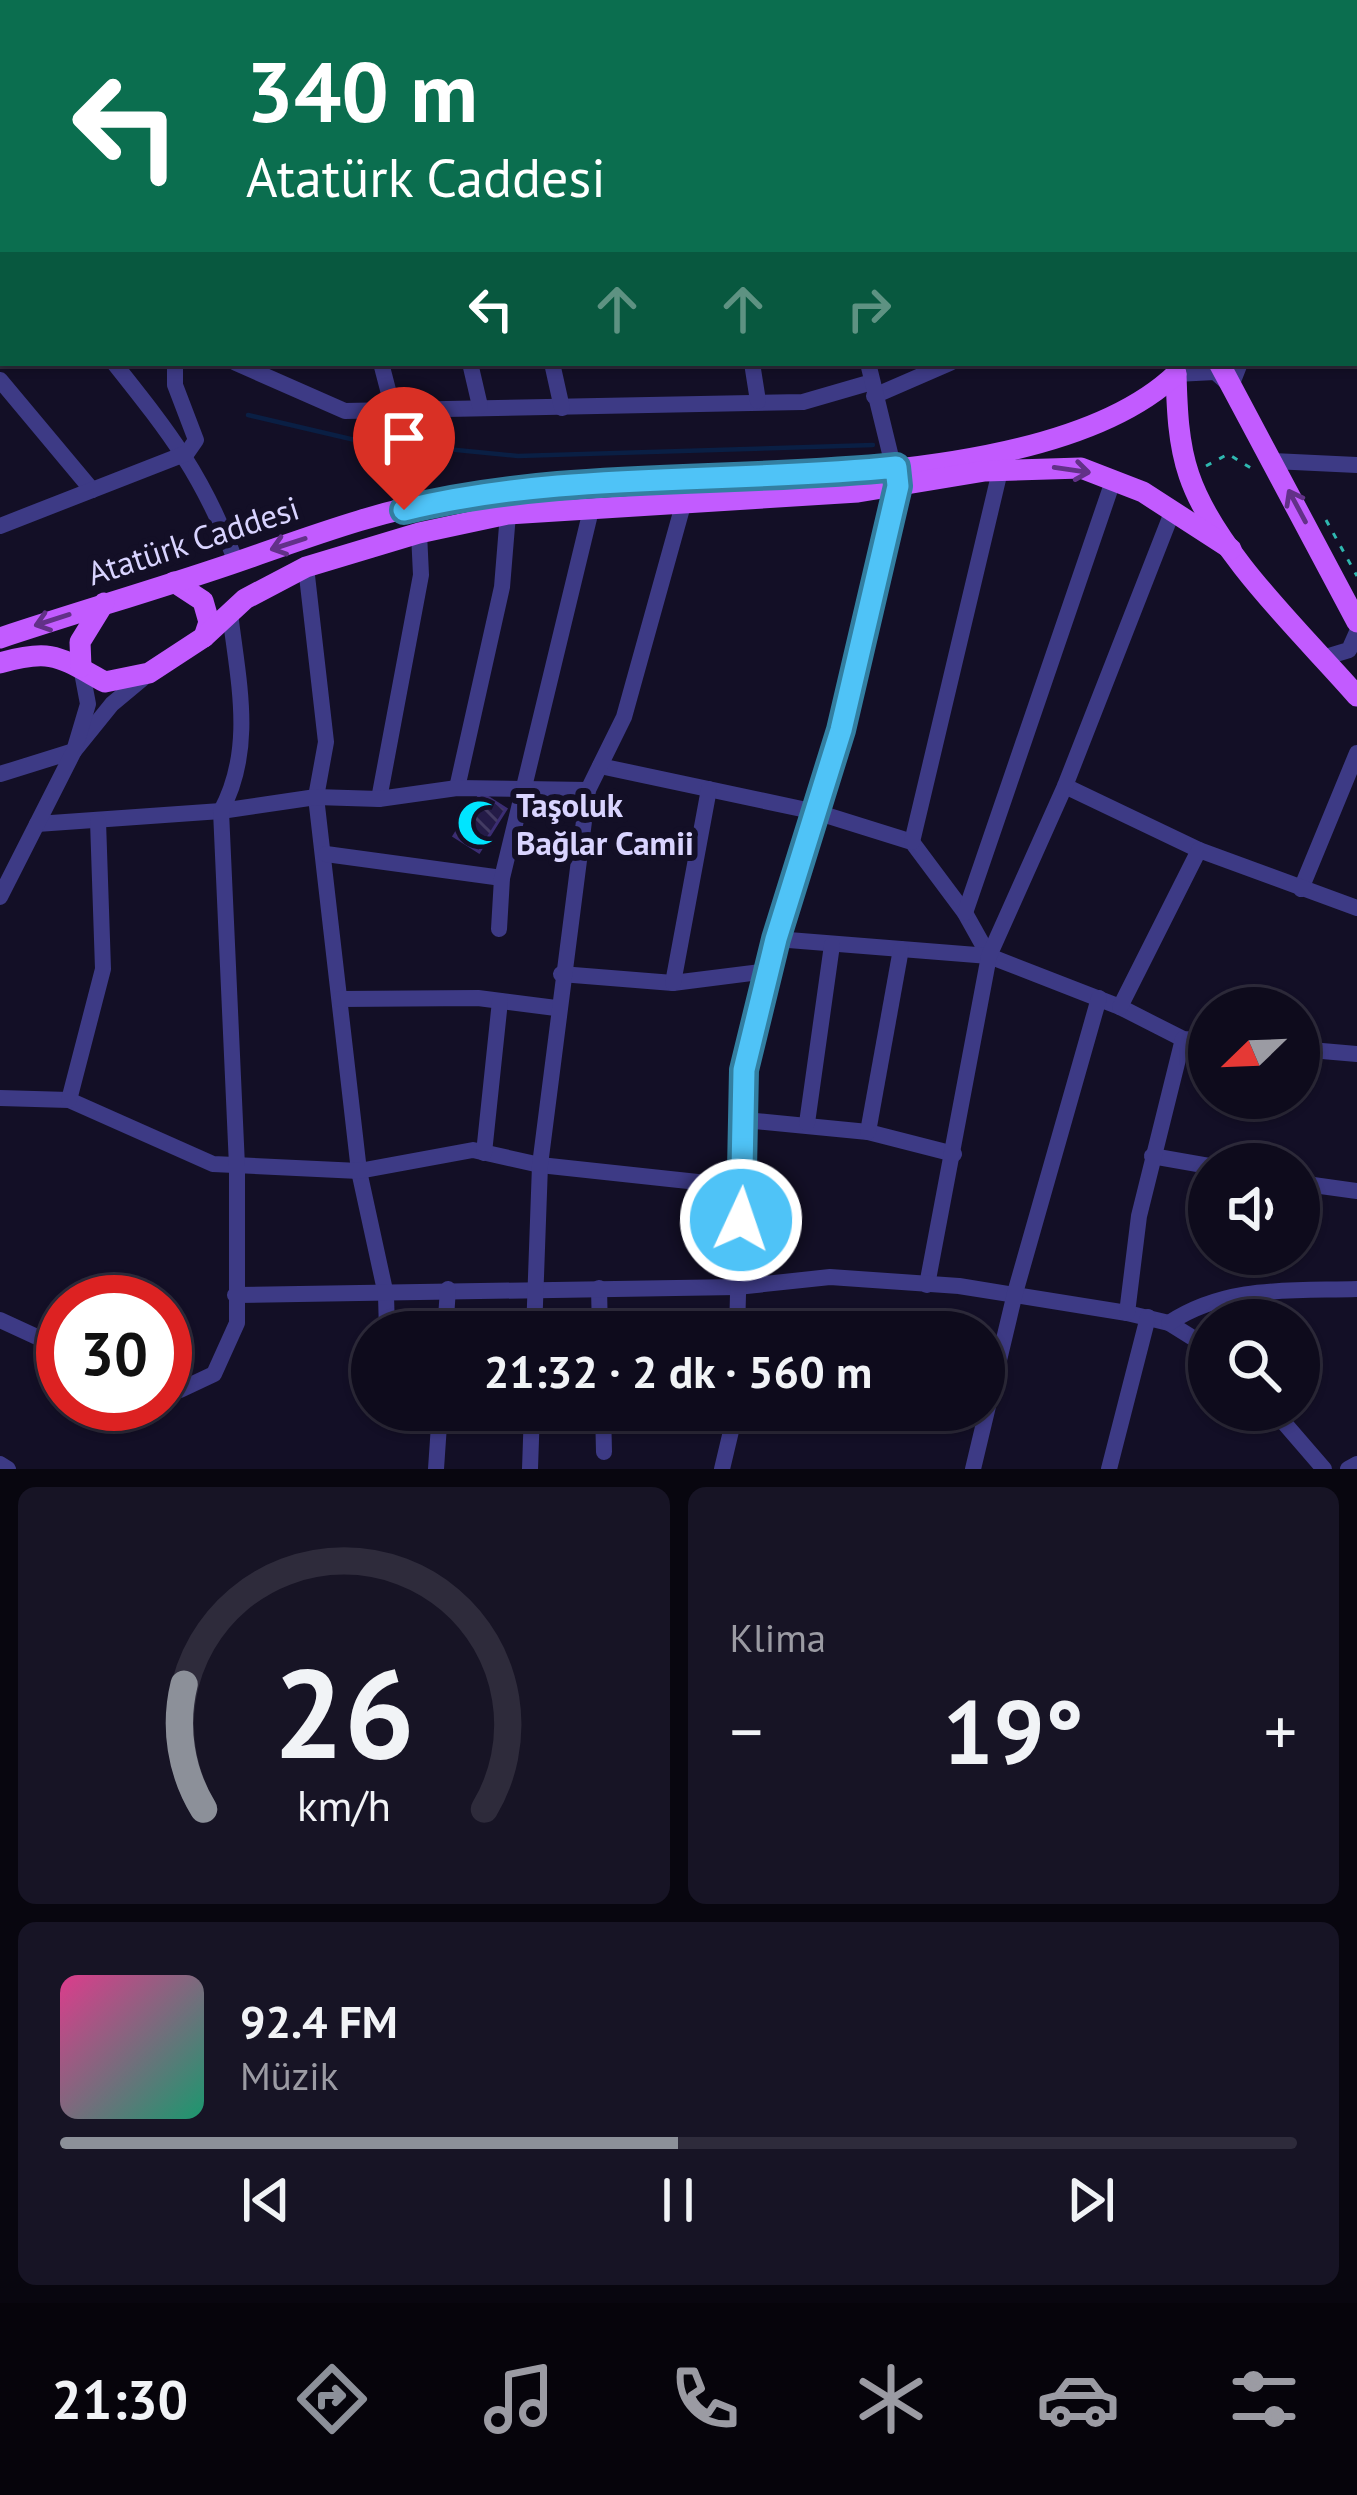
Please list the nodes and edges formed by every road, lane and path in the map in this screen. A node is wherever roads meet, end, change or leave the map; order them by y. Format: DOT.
graph roads {
  1 [pos="116,366"];
  2 [pos="176,366"];
  3 [pos="243,366"];
  4 [pos="382,366"];
  5 [pos="471,366"];
  6 [pos="553,366"];
  7 [pos="752,366"];
  8 [pos="869,366"];
  9 [pos="941,366"];
  10 [pos="1221,366"];
  11 [pos="1239,366"];
  12 [pos="1177,367"];
  13 [pos="0,380"];
  14 [pos="1231,386"];
  15 [pos="873,389"];
  16 [pos="758,401"];
  17 [pos="480,406"];
  18 [pos="562,407"];
  19 [pos="393,409"];
  20 [pos="187,453"];
  21 [pos="1357,465"];
  22 [pos="1268,470"];
  23 [pos="1000,471"];
  24 [pos="1198,471"];
  25 [pos="897,477"];
  26 [pos="1113,481"];
  27 [pos="92,490"];
  28 [pos="683,505"];
  29 [pos="591,510"];
  30 [pos="1173,511"];
  31 [pos="508,514"];
  32 [pos="1318,523"];
  33 [pos="0,526"];
  34 [pos="419,533"];
  35 [pos="1231,549"];
  36 [pos="236,562"];
  37 [pos="306,567"];
  38 [pos="1357,576"];
  39 [pos="174,582"];
  40 [pos="105,603"];
  41 [pos="230,613"];
  42 [pos="1356,617"];
  43 [pos="0,638"];
  44 [pos="204,638"];
  45 [pos="1326,657"];
  46 [pos="0,663"];
  47 [pos="81,667"];
  48 [pos="149,673"];
  49 [pos="1349,680"];
  50 [pos="1357,697"];
  51 [pos="74,751"];
  52 [pos="1357,753"];
  53 [pos="601,766"];
  54 [pos="0,774"];
  55 [pos="1066,786"];
  56 [pos="457,788"];
  57 [pos="524,788"];
  58 [pos="588,790"];
  59 [pos="709,790"];
  60 [pos="316,797"];
  61 [pos="379,800"];
  62 [pos="221,811"];
  63 [pos="815,812"];
  64 [pos="98,821"];
  65 [pos="37,824"];
  66 [pos="912,842"];
  67 [pos="1198,850"];
  68 [pos="326,854"];
  69 [pos="502,878"];
  70 [pos="1301,889"];
  71 [pos="0,897"];
  72 [pos="1357,908"];
  73 [pos="965,914"];
  74 [pos="499,929"];
  75 [pos="776,939"];
  76 [pos="832,945"];
  77 [pos="901,949"];
  78 [pos="989,956"];
  79 [pos="768,971"];
  80 [pos="561,974"];
  81 [pos="673,983"];
  82 [pos="1099,998"];
  83 [pos="340,999"];
  84 [pos="500,1001"];
  85 [pos="1120,1007"];
  86 [pos="556,1008"];
  87 [pos="1183,1039"];
  88 [pos="1188,1039"];
  89 [pos="1320,1051"];
  90 [pos="1357,1054"];
  91 [pos="0,1098"];
  92 [pos="70,1100"];
  93 [pos="745,1120"];
  94 [pos="807,1123"];
  95 [pos="868,1132"];
  96 [pos="484,1153"];
  97 [pos="954,1154"];
  98 [pos="1152,1156"];
  99 [pos="1188,1162"];
  100 [pos="237,1166"];
  101 [pos="540,1166"];
  102 [pos="359,1171"];
  103 [pos="1320,1186"];
  104 [pos="744,1187"];
  105 [pos="1357,1191"];
  106 [pos="927,1285"];
  107 [pos="737,1287"];
  108 [pos="598,1288"];
  109 [pos="448,1289"];
  110 [pos="1357,1289"];
  111 [pos="536,1290"];
  112 [pos="1015,1293"];
  113 [pos="235,1294"];
  114 [pos="386,1295"];
  115 [pos="387,1311"];
  116 [pos="446,1311"];
  117 [pos="535,1311"];
  118 [pos="599,1311"];
  119 [pos="737,1311"];
  120 [pos="1127,1313"];
  121 [pos="1148,1317"];
  122 [pos="0,1320"];
  123 [pos="1169,1323"];
  124 [pos="1188,1335"];
  125 [pos="36,1337"];
  126 [pos="192,1384"];
  127 [pos="439,1431"];
  128 [pos="531,1431"];
  129 [pos="604,1431"];
  130 [pos="731,1431"];
  131 [pos="1292,1431"];
  132 [pos="604,1452"];
  133 [pos="0,1464"];
  134 [pos="1357,1464"];
  135 [pos="8,1469"];
  136 [pos="436,1469"];
  137 [pos="530,1469"];
  138 [pos="722,1469"];
  139 [pos="973,1469"];
  140 [pos="1109,1469"];
  141 [pos="1324,1469"];
  142 [pos="1348,1469"];
  1 -- 20 [label="street"];
  2 -- 20 [label="street"];
  3 -- 19 [label="street"];
  4 -- 19 [label="street"];
  5 -- 17 [label="street"];
  6 -- 18 [label="street"];
  7 -- 16 [label="street"];
  8 -- 15 [label="street"];
  9 -- 15 [label="street"];
  10 -- 14 [label="main road"];
  11 -- 14 [label="street"];
  12 -- 14 [label="street"];
  12 -- 25 [label="main road, Atatürk Caddesi"];
  12 -- 35 [label="main road"];
  13 -- 27 [label="street"];
  14 -- 22 [label="main road"];
  15 -- 16 [label="street"];
  15 -- 25 [label="street"];
  16 -- 18 [label="street"];
  17 -- 18 [label="street"];
  17 -- 19 [label="street"];
  20 -- 27 [label="street"];
  20 -- 36 [label="street"];
  21 -- 22 [label="street"];
  22 -- 24 [label="path"];
  42 -- 22 [label="main road, one-way"];
  23 -- 25 [label="main road, Atatürk Caddesi"];
  23 -- 26 [label="main road, Atatürk Caddesi, one-way"];
  23 -- 66 [label="street"];
  25 -- 28 [label="main road, Atatürk Caddesi"];
  25 -- 36 [label="main road, Atatürk Caddesi, one-way"];
  25 -- 63 [label="street"];
  26 -- 30 [label="main road, Atatürk Caddesi"];
  26 -- 73 [label="street"];
  27 -- 33 [label="street"];
  28 -- 29 [label="main road, Atatürk Caddesi"];
  28 -- 53 [label="street"];
  29 -- 31 [label="main road, Atatürk Caddesi"];
  29 -- 57 [label="street"];
  30 -- 35 [label="main road, Atatürk Caddesi"];
  30 -- 55 [label="street"];
  31 -- 34 [label="main road, Atatürk Caddesi"];
  31 -- 56 [label="street"];
  32 -- 38 [label="path"];
  34 -- 37 [label="main road, Atatürk Caddesi"];
  34 -- 61 [label="street"];
  35 -- 45 [label="main road"];
  36 -- 39 [label="main road, Atatürk Caddesi"];
  37 -- 41 [label="main road, Atatürk Caddesi"];
  37 -- 60 [label="street"];
  39 -- 40 [label="main road, Atatürk Caddesi"];
  39 -- 44 [label="main road"];
  40 -- 43 [label="main road, Atatürk Caddesi, one-way"];
  40 -- 47 [label="main road"];
  41 -- 44 [label="main road, Atatürk Caddesi"];
  41 -- 62 [label="street"];
  42 -- 45 [label="street"];
  44 -- 48 [label="main road, Atatürk Caddesi"];
  45 -- 49 [label="main road"];
  46 -- 47 [label="main road"];
  47 -- 48 [label="main road"];
  47 -- 51 [label="street"];
  48 -- 51 [label="street"];
  49 -- 50 [label="main road"];
  51 -- 54 [label="street"];
  51 -- 65 [label="street"];
  52 -- 70 [label="street"];
  53 -- 58 [label="street"];
  53 -- 59 [label="street"];
  55 -- 67 [label="street"];
  55 -- 78 [label="street"];
  56 -- 57 [label="street"];
  56 -- 61 [label="street"];
  57 -- 58 [label="street"];
  57 -- 69 [label="street"];
  58 -- 80 [label="street"];
  59 -- 63 [label="street"];
  59 -- 81 [label="street"];
  60 -- 61 [label="street"];
  60 -- 62 [label="street"];
  60 -- 68 [label="street"];
  62 -- 64 [label="street"];
  62 -- 100 [label="street"];
  63 -- 66 [label="street"];
  63 -- 75 [label="street"];
  64 -- 65 [label="street"];
  64 -- 92 [label="street"];
  65 -- 71 [label="street"];
  66 -- 73 [label="street"];
  67 -- 70 [label="street"];
  67 -- 85 [label="street"];
  68 -- 69 [label="street"];
  68 -- 83 [label="street"];
  69 -- 74 [label="street"];
  70 -- 72 [label="street"];
  73 -- 78 [label="street"];
  75 -- 76 [label="street"];
  75 -- 79 [label="street"];
  76 -- 77 [label="street"];
  76 -- 94 [label="street"];
  77 -- 78 [label="street"];
  77 -- 95 [label="street"];
  78 -- 82 [label="street"];
  78 -- 97 [label="street"];
  79 -- 81 [label="street"];
  79 -- 93 [label="street"];
  80 -- 81 [label="street"];
  80 -- 86 [label="street"];
  82 -- 85 [label="street"];
  82 -- 112 [label="street"];
  83 -- 84 [label="street"];
  83 -- 102 [label="street"];
  84 -- 86 [label="street"];
  84 -- 96 [label="street"];
  85 -- 87 [label="street"];
  86 -- 101 [label="street"];
  87 -- 88 [label="street"];
  87 -- 98 [label="street"];
  89 -- 90 [label="street"];
  91 -- 92 [label="street"];
  92 -- 100 [label="street"];
  93 -- 94 [label="street"];
  93 -- 104 [label="street"];
  94 -- 95 [label="street"];
  95 -- 97 [label="street"];
  96 -- 101 [label="street"];
  96 -- 102 [label="street"];
  97 -- 106 [label="street"];
  98 -- 99 [label="street"];
  98 -- 120 [label="street"];
  100 -- 102 [label="street"];
  100 -- 113 [label="street"];
  101 -- 104 [label="street"];
  101 -- 111 [label="street"];
  102 -- 114 [label="street"];
  103 -- 105 [label="street"];
  104 -- 107 [label="street"];
  106 -- 107 [label="street"];
  106 -- 112 [label="street"];
  107 -- 108 [label="street"];
  107 -- 119 [label="street"];
  108 -- 111 [label="street"];
  108 -- 118 [label="street"];
  109 -- 111 [label="street"];
  109 -- 114 [label="street"];
  109 -- 116 [label="street"];
  110 -- 123 [label="street"];
  111 -- 117 [label="street"];
  112 -- 120 [label="street"];
  112 -- 139 [label="street"];
  113 -- 114 [label="street"];
  113 -- 126 [label="street"];
  114 -- 115 [label="street"];
  120 -- 121 [label="street"];
  121 -- 123 [label="street"];
  121 -- 140 [label="street"];
  122 -- 125 [label="street"];
  123 -- 124 [label="street"];
  127 -- 136 [label="street"];
  128 -- 137 [label="street"];
  129 -- 132 [label="street"];
  130 -- 138 [label="street"];
  131 -- 141 [label="street"];
  133 -- 135 [label="street"];
  134 -- 142 [label="street"];
}
